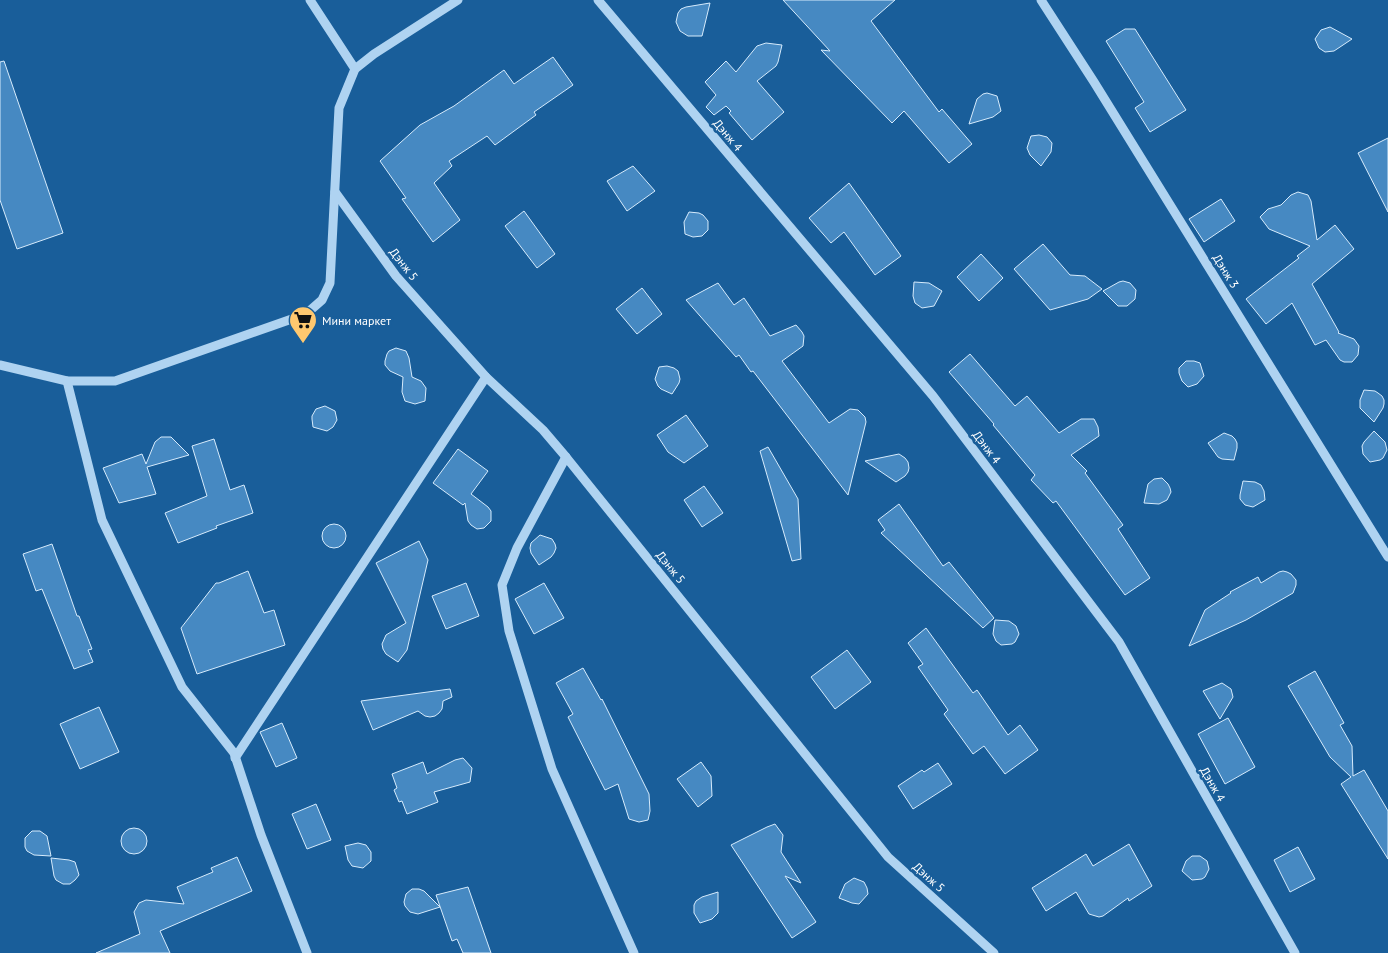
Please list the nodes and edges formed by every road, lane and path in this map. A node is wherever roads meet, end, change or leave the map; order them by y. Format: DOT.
graph roads {
  1 [pos="310,0"];
  2 [pos="458,0"];
  3 [pos="598,0"];
  4 [pos="1041,0"];
  5 [pos="355,68"];
  6 [pos="335,192"];
  7 [pos="0,365"];
  8 [pos="486,377"];
  9 [pos="67,381"];
  10 [pos="566,458"];
  11 [pos="1388,557"];
  12 [pos="235,758"];
  13 [pos="981,942"];
  14 [pos="307,953"];
  15 [pos="634,953"];
  16 [pos="983,953"];
  17 [pos="994,953"];
  18 [pos="1295,953"];
  1 -- 5 [label="street"];
  2 -- 5 [label="street"];
  3 -- 18 [label="street, Дэнж 4"];
  4 -- 11 [label="street, Дэнж 3"];
  5 -- 6 [label="street"];
  6 -- 8 [label="street, Дэнж 5"];
  6 -- 9 [label="street"];
  7 -- 9 [label="street"];
  8 -- 10 [label="street, Дэнж 5"];
  8 -- 12 [label="street"];
  9 -- 12 [label="street"];
  10 -- 13 [label="street, Дэнж 5"];
  10 -- 15 [label="street"];
  12 -- 14 [label="street"];
  13 -- 16 [label="street"];
  13 -- 17 [label="street, Дэнж 5"];
}
